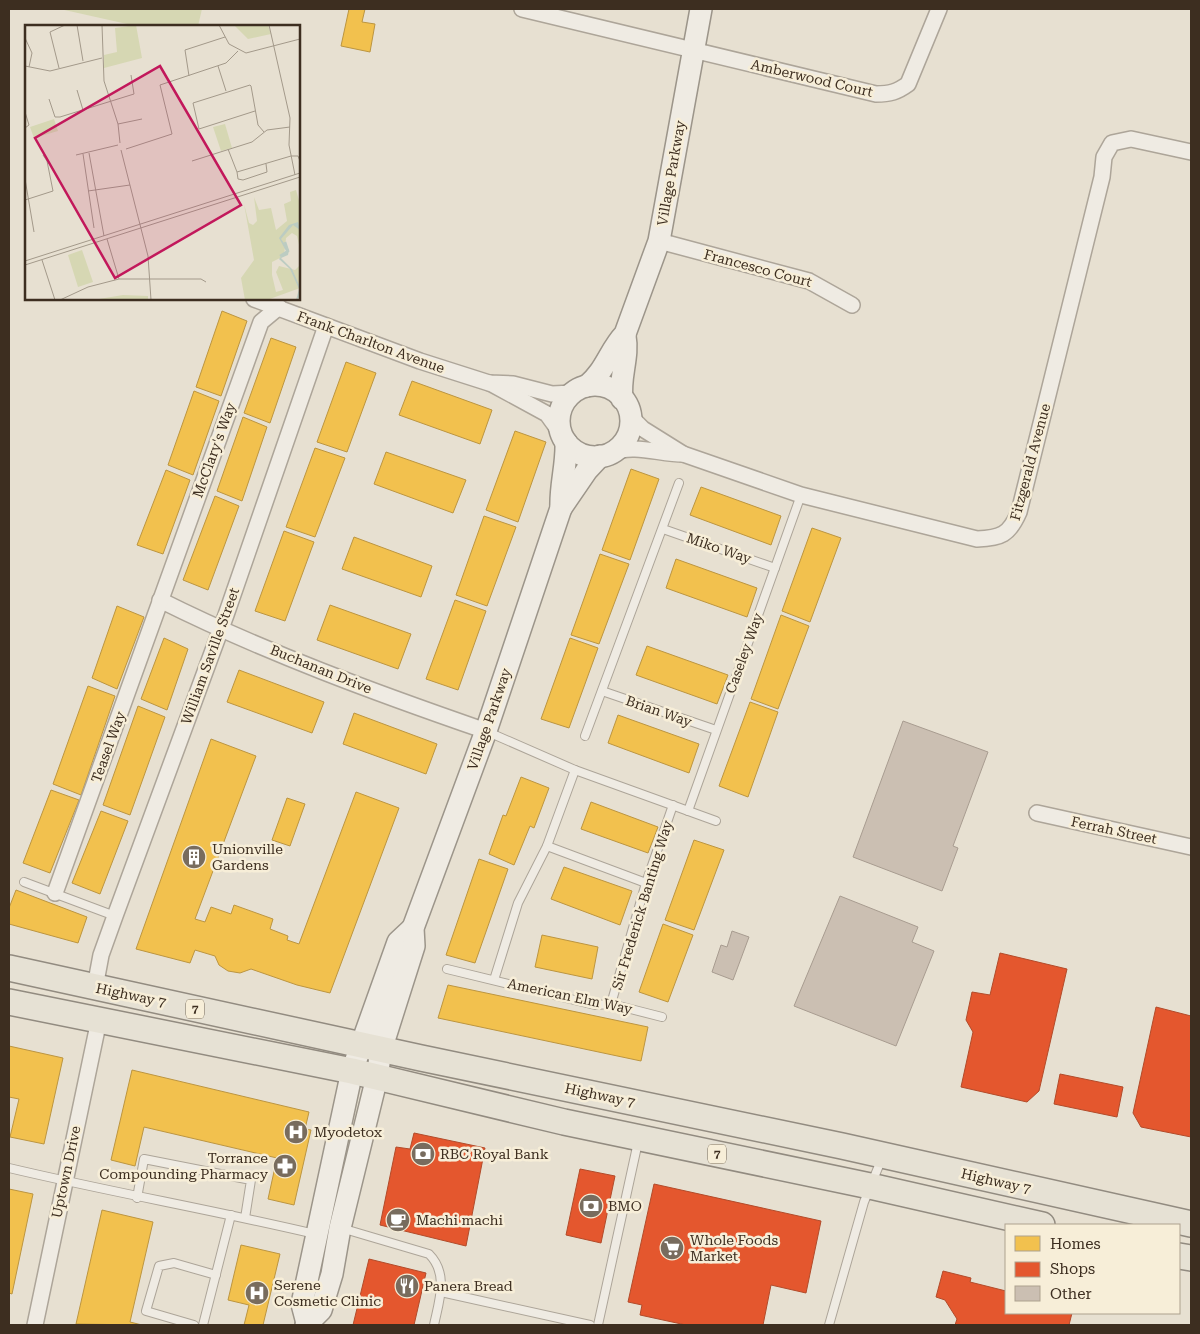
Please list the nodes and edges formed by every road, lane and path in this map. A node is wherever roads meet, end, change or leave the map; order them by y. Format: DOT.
graph roads {
  1 [pos="522,9"];
  2 [pos="701,9"];
  3 [pos="939,9"];
  4 [pos="693,49"];
  5 [pos="1191,152"];
  6 [pos="659,241"];
  7 [pos="257,300"];
  8 [pos="852,305"];
  9 [pos="279,307"];
  10 [pos="326,326"];
  11 [pos="625,334"];
  12 [pos="489,382"];
  13 [pos="580,389"];
  14 [pos="626,407"];
  15 [pos="563,437"];
  16 [pos="606,454"];
  17 [pos="684,454"];
  18 [pos="679,483"];
  19 [pos="801,495"];
  20 [pos="561,508"];
  21 [pos="663,529"];
  22 [pos="775,568"];
  23 [pos="160,600"];
  24 [pos="220,629"];
  25 [pos="602,691"];
  26 [pos="716,730"];
  27 [pos="486,731"];
  28 [pos="585,736"];
  29 [pos="575,770"];
  30 [pos="673,805"];
  31 [pos="688,811"];
  32 [pos="1037,813"];
  33 [pos="716,821"];
  34 [pos="547,846"];
  35 [pos="1191,847"];
  36 [pos="24,882"];
  37 [pos="646,883"];
  38 [pos="55,893"];
  39 [pos="115,916"];
  40 [pos="9,968"];
  41 [pos="448,969"];
  42 [pos="494,980"];
  43 [pos="95,987"];
  44 [pos="9,1002"];
  45 [pos="611,1004"];
  46 [pos="662,1017"];
  47 [pos="99,1020"];
  48 [pos="371,1048"];
  49 [pos="352,1071"];
  50 [pos="377,1077"];
  51 [pos="639,1138"];
  52 [pos="883,1156"];
  53 [pos="9,1168"];
  54 [pos="64,1181"];
  55 [pos="870,1186"];
  56 [pos="137,1198"];
  57 [pos="231,1215"];
  58 [pos="245,1218"];
  59 [pos="1038,1224"];
  60 [pos="1191,1224"];
  61 [pos="340,1228"];
  62 [pos="318,1234"];
  63 [pos="216,1275"];
  64 [pos="441,1292"];
  65 [pos="558,1322"];
  66 [pos="307,1324"];
  67 [pos="35,1325"];
  68 [pos="194,1325"];
  69 [pos="203,1325"];
  70 [pos="434,1325"];
  71 [pos="590,1325"];
  72 [pos="598,1325"];
  73 [pos="829,1325"];
  1 -- 4 [label="street, Amberwood Court"];
  2 -- 4 [label="main road, Village Parkway"];
  3 -- 4 [label="street, Amberwood Court"];
  4 -- 6 [label="main road, Village Parkway"];
  5 -- 19 [label="street, Fitzgerald Avenue"];
  6 -- 8 [label="street, Francesco Court"];
  6 -- 11 [label="main road, Village Parkway"];
  7 -- 9 [label="street, Frank Charlton Avenue"];
  9 -- 10 [label="street, Frank Charlton Avenue"];
  9 -- 23 [label="street, McClary's Way"];
  10 -- 12 [label="street, Frank Charlton Avenue"];
  10 -- 24 [label="street, William Saville Street"];
  11 -- 13 [label="main road, Village Parkway"];
  11 -- 14 [label="main road, Village Parkway"];
  12 -- 13 [label="street, Frank Charlton Avenue"];
  12 -- 15 [label="street, Frank Charlton Avenue"];
  13 -- 14 [label="main road"];
  13 -- 15 [label="main road"];
  14 -- 16 [label="main road"];
  14 -- 17 [label="street, Fitzgerald Avenue"];
  15 -- 16 [label="main road"];
  15 -- 20 [label="main road, Village Parkway"];
  16 -- 17 [label="street, Fitzgerald Avenue"];
  16 -- 20 [label="main road, Village Parkway"];
  17 -- 19 [label="street, Fitzgerald Avenue"];
  18 -- 21 [label="lane"];
  19 -- 22 [label="lane, Caseley Way"];
  20 -- 27 [label="main road, Village Parkway"];
  21 -- 22 [label="lane, Miko Way"];
  21 -- 25 [label="lane"];
  22 -- 26 [label="lane, Caseley Way"];
  23 -- 24 [label="street, Buchanan Drive"];
  23 -- 38 [label="street, Teasel Way"];
  24 -- 27 [label="street, Buchanan Drive"];
  24 -- 39 [label="street, William Saville Street"];
  25 -- 26 [label="lane, Brian Way"];
  25 -- 28 [label="lane"];
  26 -- 31 [label="lane, Caseley Way"];
  27 -- 29 [label="lane"];
  27 -- 48 [label="main road, Village Parkway"];
  29 -- 30 [label="lane"];
  29 -- 34 [label="lane"];
  30 -- 31 [label="lane"];
  30 -- 37 [label="lane, Sir Frederick Banting Way"];
  31 -- 33 [label="lane"];
  32 -- 35 [label="street, Ferrah Street"];
  34 -- 37 [label="lane"];
  34 -- 42 [label="lane"];
  36 -- 38 [label="lane"];
  37 -- 45 [label="lane, Sir Frederick Banting Way"];
  38 -- 39 [label="lane"];
  39 -- 43 [label="street, William Saville Street"];
  40 -- 43 [label="main road, Highway 7 / 7"];
  41 -- 42 [label="lane, American Elm Way"];
  42 -- 45 [label="lane, American Elm Way"];
  43 -- 48 [label="main road, Highway 7 / 7"];
  44 -- 47 [label="main road, 7"];
  45 -- 46 [label="lane, American Elm Way"];
  47 -- 49 [label="main road, 7"];
  47 -- 54 [label="street, Uptown Drive"];
  48 -- 49 [label="main road"];
  48 -- 50 [label="main road, Village Parkway"];
  48 -- 52 [label="main road, Highway 7 / 7"];
  49 -- 50 [label="main road, 7"];
  49 -- 62 [label="main road"];
  50 -- 51 [label="main road, 7"];
  50 -- 61 [label="main road, Village Parkway"];
  51 -- 55 [label="main road, 7"];
  51 -- 72 [label="lane"];
  52 -- 55 [label="lane"];
  52 -- 60 [label="main road, Highway 7 / 7"];
  53 -- 54 [label="lane"];
  54 -- 56 [label="lane"];
  54 -- 67 [label="street, Uptown Drive"];
  55 -- 59 [label="main road, 7"];
  55 -- 73 [label="lane"];
  56 -- 57 [label="lane"];
  56 -- 58 [label="lane"];
  57 -- 58 [label="lane"];
  57 -- 63 [label="lane"];
  58 -- 62 [label="lane"];
  61 -- 64 [label="lane"];
  61 -- 66 [label="main road, Village Parkway"];
  62 -- 66 [label="main road"];
  63 -- 68 [label="lane"];
  63 -- 69 [label="lane"];
  64 -- 65 [label="lane"];
  64 -- 70 [label="lane"];
  65 -- 71 [label="lane"];
}
